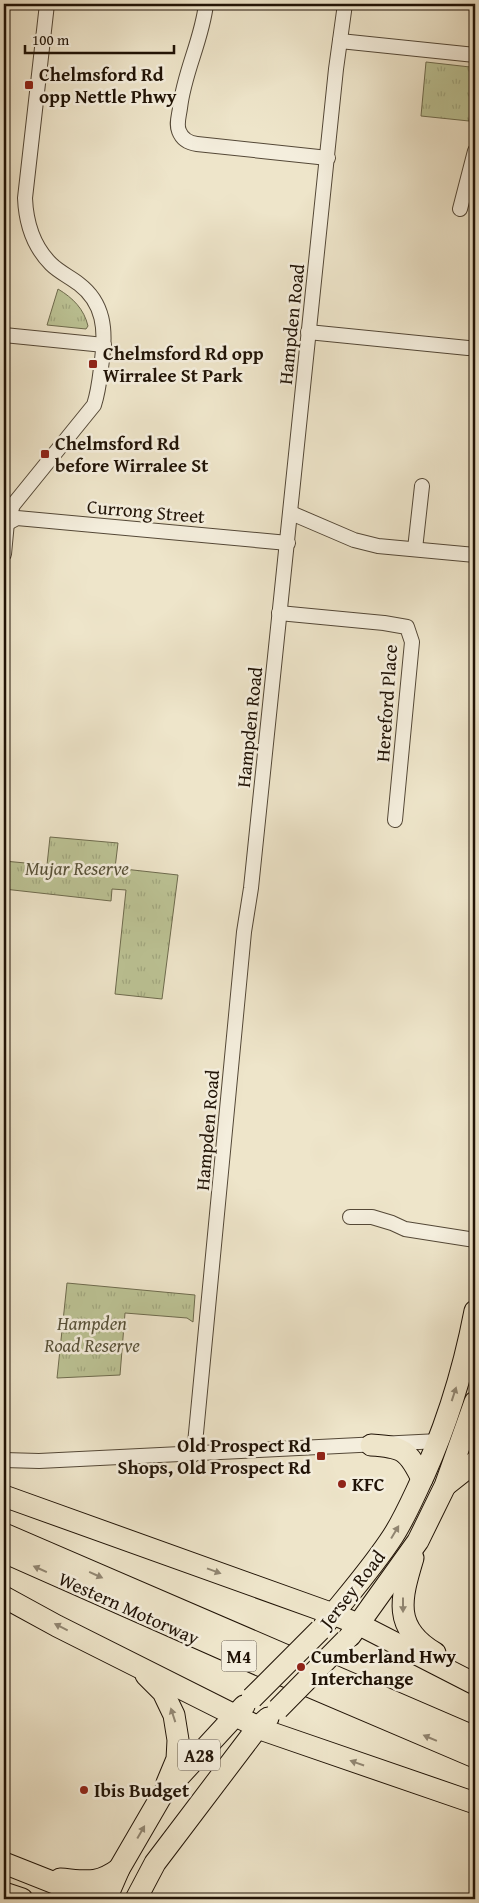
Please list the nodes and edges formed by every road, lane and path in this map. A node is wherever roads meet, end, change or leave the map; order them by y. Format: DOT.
graph roads {
  1 [pos="47,4"];
  2 [pos="206,4"];
  3 [pos="345,4"];
  4 [pos="340,41"];
  5 [pos="475,55"];
  6 [pos="475,151"];
  7 [pos="328,158"];
  8 [pos="460,209"];
  9 [pos="308,332"];
  10 [pos="4,335"];
  11 [pos="104,345"];
  12 [pos="468,348"];
  13 [pos="422,486"];
  14 [pos="291,513"];
  15 [pos="6,524"];
  16 [pos="288,543"];
  17 [pos="415,549"];
  18 [pos="4,554"];
  19 [pos="475,555"];
  20 [pos="279,613"];
  21 [pos="395,820"];
  22 [pos="350,1216"];
  23 [pos="475,1240"];
  24 [pos="475,1311"];
  25 [pos="475,1402"];
  26 [pos="439,1440"];
  27 [pos="371,1445"];
  28 [pos="194,1454"];
  29 [pos="4,1460"];
  30 [pos="475,1462"];
  31 [pos="422,1479"];
  32 [pos="445,1486"];
  33 [pos="4,1496"];
  34 [pos="4,1534"];
  35 [pos="418,1541"];
  36 [pos="4,1552"];
  37 [pos="4,1597"];
  38 [pos="327,1622"];
  39 [pos="352,1632"];
  40 [pos="104,1648"];
  41 [pos="475,1674"];
  42 [pos="475,1684"];
  43 [pos="235,1716"];
  44 [pos="258,1727"];
  45 [pos="475,1737"];
  46 [pos="475,1757"];
  47 [pos="162,1795"];
  48 [pos="475,1803"];
  49 [pos="176,1834"];
  50 [pos="4,1863"];
  51 [pos="119,1869"];
  52 [pos="39,1877"];
  53 [pos="4,1893"];
  54 [pos="22,1899"];
  55 [pos="95,1899"];
  56 [pos="106,1899"];
  57 [pos="136,1899"];
  58 [pos="155,1899"];
  1 -- 11 [label="street"];
  2 -- 7 [label="street"];
  3 -- 4 [label="street, Hampden Road"];
  4 -- 5 [label="street"];
  4 -- 7 [label="street, Hampden Road"];
  6 -- 8 [label="street"];
  7 -- 9 [label="street, Hampden Road"];
  9 -- 12 [label="street"];
  9 -- 14 [label="street, Hampden Road"];
  10 -- 11 [label="street"];
  11 -- 15 [label="street"];
  13 -- 17 [label="street"];
  14 -- 16 [label="street, Hampden Road"];
  14 -- 17 [label="street"];
  15 -- 16 [label="street, Currong Street"];
  15 -- 18 [label="street"];
  16 -- 20 [label="street, Hampden Road"];
  17 -- 19 [label="street"];
  20 -- 21 [label="street, Hereford Place"];
  20 -- 28 [label="street, Hampden Road"];
  22 -- 23 [label="street"];
  26 -- 24 [label="highway, Jersey Road / A28, one-way"];
  25 -- 32 [label="highway, Jersey Road / A28"];
  26 -- 27 [label="street"];
  26 -- 31 [label="highway, Jersey Road / A28"];
  27 -- 28 [label="street"];
  27 -- 31 [label="highway"];
  28 -- 29 [label="street"];
  30 -- 32 [label="highway"];
  38 -- 31 [label="highway, Jersey Road / A28, one-way"];
  32 -- 35 [label="highway, Jersey Road / A28"];
  33 -- 38 [label="highway, one-way"];
  34 -- 45 [label="highway, Western Motorway / M4, one-way"];
  35 -- 39 [label="highway, Jersey Road / A28"];
  35 -- 41 [label="highway, one-way"];
  46 -- 36 [label="highway, Western Motorway / M4, one-way"];
  40 -- 37 [label="highway, one-way"];
  38 -- 39 [label="highway"];
  38 -- 43 [label="highway, Jersey Road / A28, bridge"];
  39 -- 42 [label="highway"];
  39 -- 44 [label="highway, Jersey Road / A28, bridge"];
  40 -- 43 [label="highway"];
  47 -- 40 [label="highway, one-way"];
  43 -- 44 [label="highway"];
  43 -- 47 [label="highway, Jersey Road / A28"];
  48 -- 44 [label="highway, one-way"];
  44 -- 49 [label="highway, Jersey Road / A28"];
  51 -- 47 [label="highway, Jersey Road / A28, one-way"];
  49 -- 57 [label="highway, Jersey Road / A28"];
  49 -- 58 [label="highway"];
  50 -- 52 [label="highway"];
  51 -- 52 [label="highway"];
  51 -- 56 [label="highway, Jersey Road / A28"];
  52 -- 55 [label="highway"];
  53 -- 54 [label="highway"];
}
